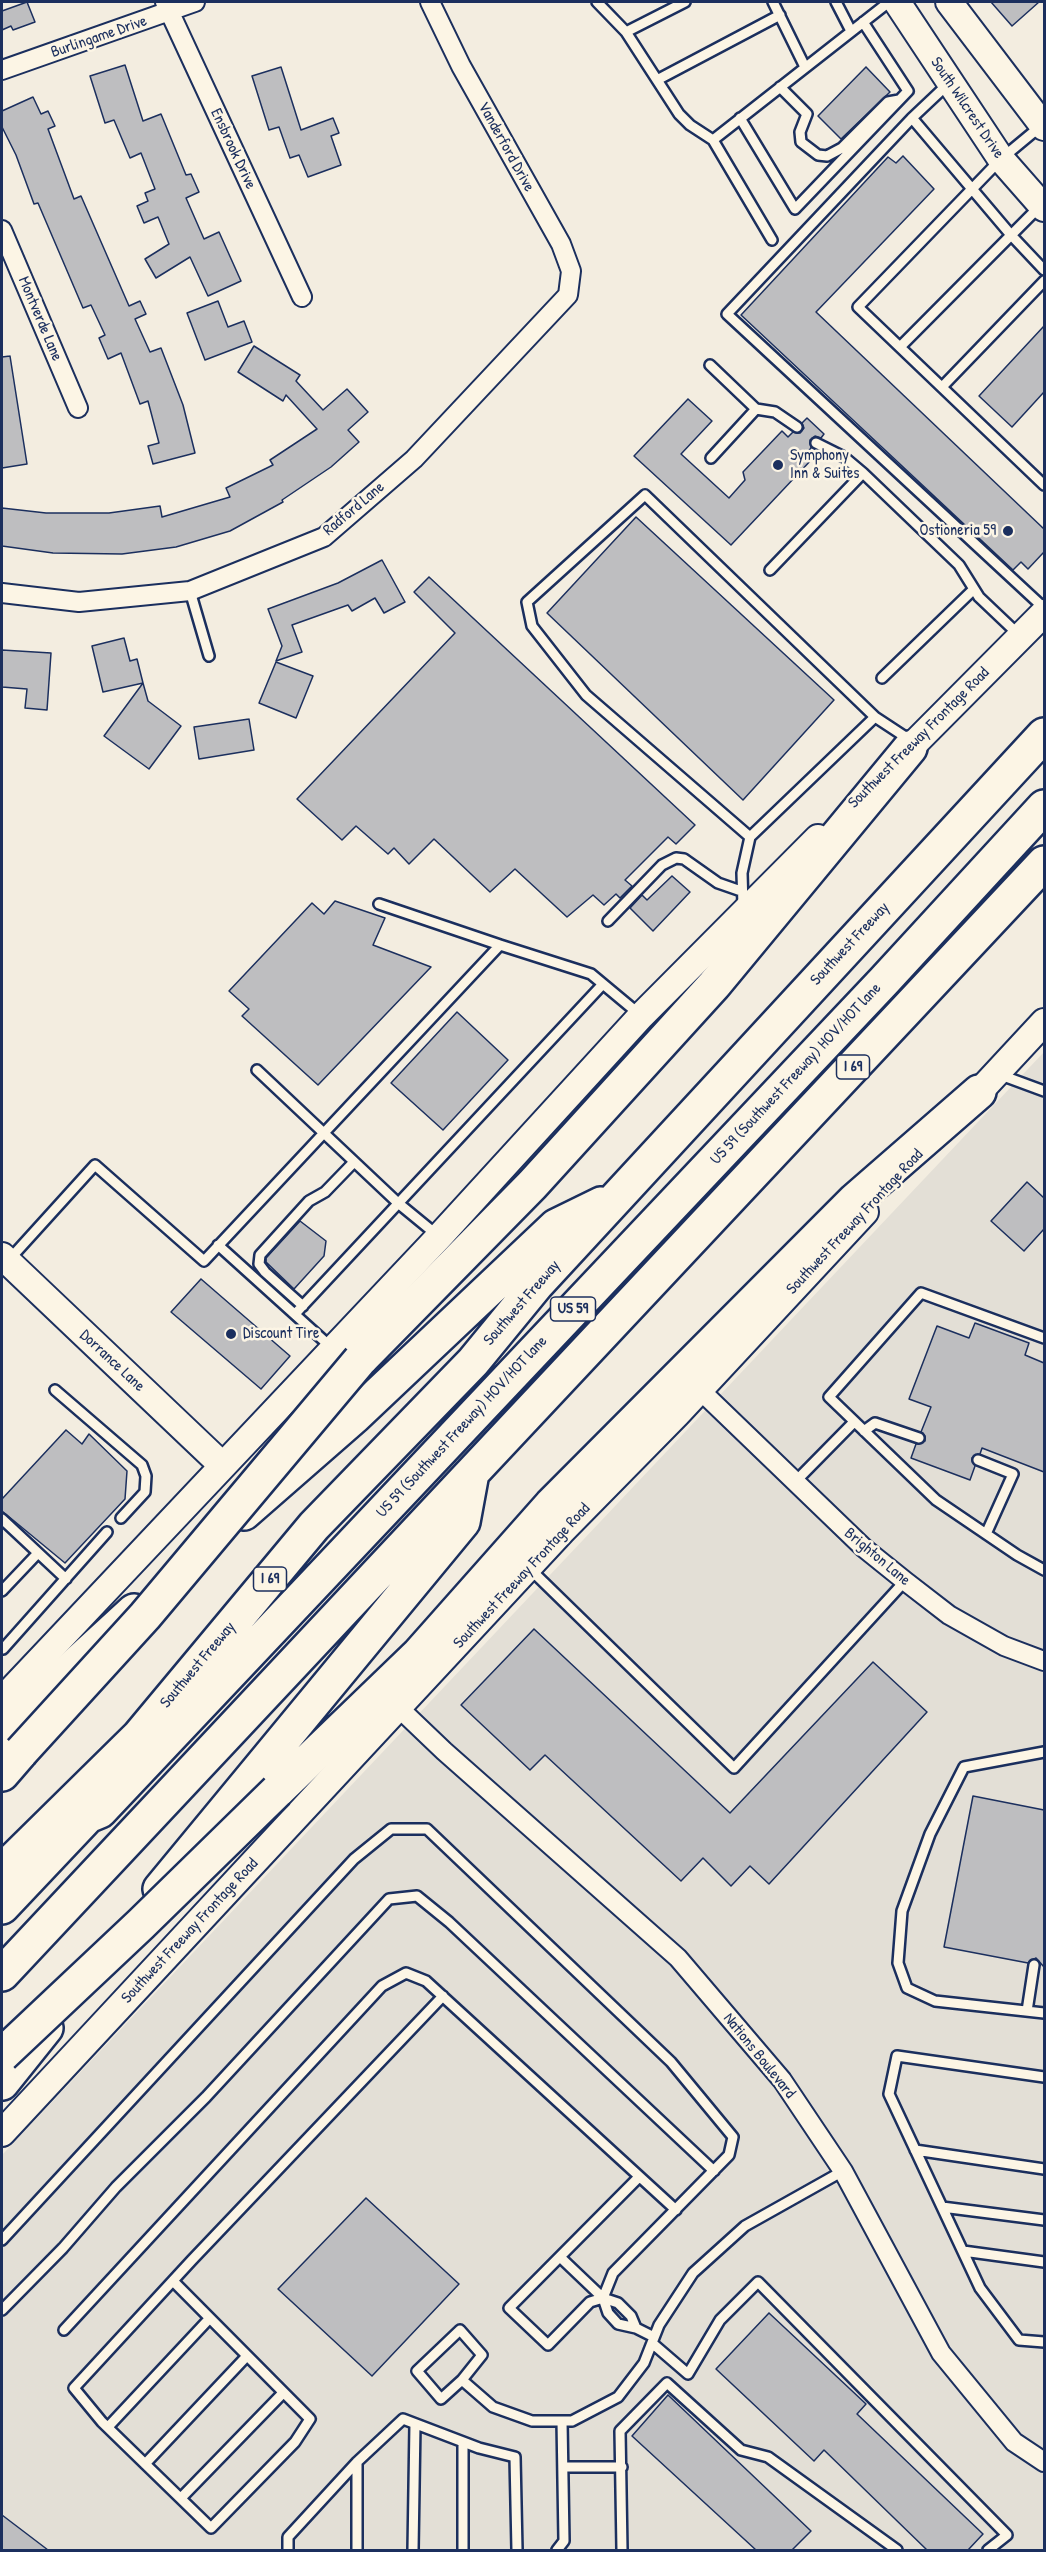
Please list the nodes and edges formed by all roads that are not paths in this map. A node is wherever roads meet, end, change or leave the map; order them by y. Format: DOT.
graph roads {
  1 [pos="195,2"];
  2 [pos="430,2"];
  3 [pos="597,2"];
  4 [pos="685,2"];
  5 [pos="773,2"];
  6 [pos="836,2"];
  7 [pos="889,2"];
  8 [pos="897,2"];
  9 [pos="949,2"];
  10 [pos="167,7"];
  11 [pos="780,15"];
  12 [pos="863,22"];
  13 [pos="851,31"];
  14 [pos="626,32"];
  15 [pos="805,67"];
  16 [pos="2,69"];
  17 [pos="657,80"];
  18 [pos="950,83"];
  19 [pos="780,87"];
  20 [pos="899,100"];
  21 [pos="740,118"];
  22 [pos="912,118"];
  23 [pos="1044,125"];
  24 [pos="713,140"];
  25 [pos="1001,159"];
  26 [pos="973,187"];
  27 [pos="1043,206"];
  28 [pos="2,230"];
  29 [pos="1011,235"];
  30 [pos="772,240"];
  31 [pos="1044,270"];
  32 [pos="1044,281"];
  33 [pos="568,295"];
  34 [pos="302,297"];
  35 [pos="900,346"];
  36 [pos="710,365"];
  37 [pos="942,387"];
  38 [pos="78,408"];
  39 [pos="756,409"];
  40 [pos="797,428"];
  41 [pos="816,443"];
  42 [pos="711,458"];
  43 [pos="863,474"];
  44 [pos="1044,485"];
  45 [pos="770,570"];
  46 [pos="974,589"];
  47 [pos="190,591"];
  48 [pos="2,593"];
  49 [pos="1044,610"];
  50 [pos="1021,637"];
  51 [pos="209,656"];
  52 [pos="882,678"];
  53 [pos="875,717"];
  54 [pos="1044,735"];
  55 [pos="912,746"];
  56 [pos="1044,807"];
  57 [pos="750,837"];
  58 [pos="1044,863"];
  59 [pos="742,901"];
  60 [pos="379,904"];
  61 [pos="608,921"];
  62 [pos="501,945"];
  63 [pos="603,984"];
  64 [pos="640,1016"];
  65 [pos="1044,1022"];
  66 [pos="257,1070"];
  67 [pos="987,1082"];
  68 [pos="1044,1091"];
  69 [pos="323,1133"];
  70 [pos="354,1162"];
  71 [pos="621,1194"];
  72 [pos="398,1203"];
  73 [pos="439,1237"];
  74 [pos="218,1245"];
  75 [pos="4,1259"];
  76 [pos="303,1306"];
  77 [pos="296,1314"];
  78 [pos="1044,1338"];
  79 [pos="346,1354"];
  80 [pos="699,1389"];
  81 [pos="55,1390"];
  82 [pos="854,1422"];
  83 [pos="864,1431"];
  84 [pos="919,1438"];
  85 [pos="978,1460"];
  86 [pos="222,1465"];
  87 [pos="472,1473"];
  88 [pos="794,1483"];
  89 [pos="121,1518"];
  90 [pos="2,1519"];
  91 [pos="108,1532"];
  92 [pos="986,1534"];
  93 [pos="38,1553"];
  94 [pos="529,1568"];
  95 [pos="1044,1570"];
  96 [pos="66,1579"];
  97 [pos="905,1581"];
  98 [pos="2,1592"];
  99 [pos="3,1649"];
  100 [pos="1044,1661"];
  101 [pos="2,1700"];
  102 [pos="399,1708"];
  103 [pos="1044,1752"];
  104 [pos="8,1753"];
  105 [pos="100,1811"];
  106 [pos="2,1871"];
  107 [pos="2,1907"];
  108 [pos="2,1926"];
  109 [pos="1034,1965"];
  110 [pos="2,1974"];
  111 [pos="443,1996"];
  112 [pos="1027,2011"];
  113 [pos="1044,2013"];
  114 [pos="2,2055"];
  115 [pos="1044,2077"];
  116 [pos="2,2083"];
  117 [pos="2,2133"];
  118 [pos="915,2150"];
  119 [pos="1044,2169"];
  120 [pos="714,2171"];
  121 [pos="843,2171"];
  122 [pos="639,2177"];
  123 [pos="942,2207"];
  124 [pos="676,2210"];
  125 [pos="1044,2220"];
  126 [pos="2,2240"];
  127 [pos="963,2251"];
  128 [pos="560,2257"];
  129 [pos="1044,2262"];
  130 [pos="173,2281"];
  131 [pos="603,2298"];
  132 [pos="2,2310"];
  133 [pos="209,2319"];
  134 [pos="636,2328"];
  135 [pos="64,2330"];
  136 [pos="653,2340"];
  137 [pos="1044,2342"];
  138 [pos="246,2357"];
  139 [pos="462,2380"];
  140 [pos="282,2392"];
  141 [pos="562,2421"];
  142 [pos="415,2424"];
  143 [pos="108,2427"];
  144 [pos="463,2442"];
  145 [pos="357,2462"];
  146 [pos="1044,2462"];
  147 [pos="145,2464"];
  148 [pos="563,2467"];
  149 [pos="622,2467"];
  150 [pos="181,2498"];
  151 [pos="288,2550"];
  152 [pos="357,2550"];
  153 [pos="413,2550"];
  154 [pos="462,2550"];
  155 [pos="517,2550"];
  156 [pos="557,2550"];
  157 [pos="622,2550"];
  158 [pos="897,2550"];
  159 [pos="988,2550"];
  1 -- 10 [label="street, Burlingame Drive"];
  2 -- 33 [label="street, Vanderford Drive"];
  3 -- 14 [label="lane"];
  4 -- 14 [label="lane"];
  5 -- 11 [label="lane"];
  6 -- 13 [label="lane"];
  7 -- 12 [label="lane"];
  8 -- 18 [label="main road, South Wilcrest Drive"];
  9 -- 23 [label="main road"];
  10 -- 16 [label="street, Burlingame Drive"];
  10 -- 34 [label="street, Ensbrook Drive"];
  11 -- 15 [label="lane"];
  11 -- 17 [label="lane"];
  12 -- 13 [label="lane"];
  12 -- 20 [label="lane"];
  13 -- 15 [label="lane"];
  14 -- 17 [label="lane"];
  15 -- 19 [label="lane"];
  17 -- 24 [label="lane"];
  18 -- 22 [label="lane"];
  18 -- 25 [label="main road, South Wilcrest Drive"];
  19 -- 20 [label="lane"];
  19 -- 21 [label="lane"];
  20 -- 21 [label="lane"];
  21 -- 24 [label="lane"];
  22 -- 26 [label="lane"];
  22 -- 49 [label="lane"];
  23 -- 25 [label="lane"];
  24 -- 30 [label="lane"];
  25 -- 26 [label="lane"];
  25 -- 27 [label="main road, South Wilcrest Drive"];
  26 -- 29 [label="lane"];
  26 -- 35 [label="lane"];
  27 -- 29 [label="lane"];
  28 -- 38 [label="street, Montverde Lane"];
  29 -- 31 [label="lane"];
  29 -- 35 [label="lane"];
  32 -- 37 [label="lane"];
  33 -- 47 [label="street, Radford Lane"];
  35 -- 37 [label="lane"];
  36 -- 39 [label="lane"];
  37 -- 44 [label="lane"];
  39 -- 40 [label="lane"];
  39 -- 42 [label="lane"];
  41 -- 43 [label="lane"];
  43 -- 45 [label="lane"];
  43 -- 46 [label="lane"];
  46 -- 50 [label="lane"];
  46 -- 52 [label="lane"];
  47 -- 48 [label="street, Radford Lane"];
  47 -- 51 [label="lane"];
  49 -- 50 [label="main road, Southwest Freeway Frontage Road"];
  50 -- 55 [label="main road, Southwest Freeway Frontage Road"];
  53 -- 55 [label="lane"];
  53 -- 57 [label="lane"];
  53 -- 57 [label="lane"];
  54 -- 71 [label="highway, Southwest Freeway / I 69"];
  55 -- 59 [label="main road, Southwest Freeway Frontage Road"];
  55 -- 79 [label="highway"];
  56 -- 105 [label="highway, US 59 (Southwest Freeway) HOV/HOT lane / US 59"];
  57 -- 59 [label="lane"];
  58 -- 87 [label="highway, I 69"];
  59 -- 61 [label="lane"];
  59 -- 64 [label="main road, Southwest Freeway Frontage Road"];
  60 -- 62 [label="lane"];
  62 -- 63 [label="lane"];
  62 -- 69 [label="lane"];
  63 -- 64 [label="lane"];
  63 -- 72 [label="lane"];
  64 -- 73 [label="main road, Southwest Freeway Frontage Road"];
  65 -- 67 [label="main road, Southwest Freeway Frontage Road"];
  66 -- 69 [label="lane"];
  67 -- 68 [label="lane"];
  67 -- 80 [label="main road, Southwest Freeway Frontage Road"];
  67 -- 114 [label="highway, bridge"];
  69 -- 70 [label="lane"];
  69 -- 74 [label="lane"];
  70 -- 72 [label="lane"];
  70 -- 76 [label="lane"];
  71 -- 104 [label="highway"];
  71 -- 106 [label="highway, Southwest Freeway / I 69"];
  72 -- 73 [label="lane"];
  72 -- 76 [label="lane"];
  73 -- 79 [label="main road, Southwest Freeway Frontage Road"];
  74 -- 75 [label="lane"];
  74 -- 77 [label="lane"];
  75 -- 86 [label="main road, Dorrance Lane"];
  76 -- 77 [label="lane"];
  77 -- 79 [label="lane"];
  78 -- 82 [label="lane"];
  79 -- 86 [label="main road, Southwest Freeway Frontage Road"];
  79 -- 104 [label="highway, bridge"];
  80 -- 88 [label="street, Brighton Lane"];
  80 -- 94 [label="main road, Southwest Freeway Frontage Road"];
  81 -- 89 [label="lane"];
  82 -- 83 [label="lane"];
  82 -- 88 [label="lane"];
  83 -- 84 [label="lane"];
  83 -- 92 [label="lane"];
  85 -- 92 [label="lane"];
  86 -- 101 [label="main road, Southwest Freeway Frontage Road"];
  87 -- 110 [label="highway, I 69"];
  87 -- 116 [label="highway"];
  88 -- 97 [label="street, Brighton Lane"];
  90 -- 93 [label="lane"];
  91 -- 96 [label="lane"];
  92 -- 95 [label="lane"];
  93 -- 96 [label="lane"];
  93 -- 98 [label="lane"];
  94 -- 97 [label="lane"];
  94 -- 102 [label="main road, Southwest Freeway Frontage Road"];
  96 -- 99 [label="lane"];
  97 -- 100 [label="street, Brighton Lane"];
  102 -- 117 [label="main road, Southwest Freeway Frontage Road"];
  102 -- 121 [label="street, Nations Boulevard"];
  103 -- 112 [label="lane"];
  105 -- 107 [label="highway"];
  105 -- 108 [label="highway"];
  109 -- 112 [label="lane"];
  111 -- 122 [label="lane"];
  111 -- 130 [label="lane"];
  111 -- 135 [label="lane"];
  112 -- 113 [label="lane"];
  115 -- 118 [label="lane"];
  118 -- 119 [label="lane"];
  118 -- 123 [label="lane"];
  120 -- 124 [label="lane"];
  120 -- 126 [label="lane"];
  120 -- 132 [label="lane"];
  121 -- 136 [label="lane"];
  121 -- 146 [label="street, Nations Boulevard"];
  122 -- 124 [label="lane"];
  122 -- 128 [label="lane"];
  123 -- 125 [label="lane"];
  123 -- 127 [label="lane"];
  124 -- 131 [label="lane"];
  127 -- 129 [label="lane"];
  127 -- 137 [label="lane"];
  128 -- 131 [label="lane"];
  128 -- 131 [label="lane"];
  130 -- 133 [label="lane"];
  130 -- 143 [label="lane"];
  131 -- 134 [label="lane"];
  131 -- 134 [label="lane"];
  133 -- 138 [label="lane"];
  133 -- 143 [label="lane"];
  134 -- 136 [label="lane"];
  136 -- 141 [label="lane"];
  136 -- 159 [label="lane"];
  138 -- 140 [label="lane"];
  138 -- 147 [label="lane"];
  139 -- 139 [label="lane"];
  139 -- 141 [label="lane"];
  140 -- 150 [label="lane"];
  140 -- 150 [label="lane"];
  141 -- 148 [label="lane"];
  142 -- 144 [label="lane"];
  142 -- 145 [label="lane"];
  142 -- 153 [label="lane"];
  143 -- 147 [label="lane"];
  144 -- 154 [label="lane"];
  144 -- 155 [label="lane"];
  145 -- 151 [label="lane"];
  145 -- 152 [label="lane"];
  147 -- 150 [label="lane"];
  148 -- 149 [label="lane"];
  148 -- 156 [label="lane"];
  149 -- 157 [label="lane"];
  149 -- 158 [label="lane"];
}
